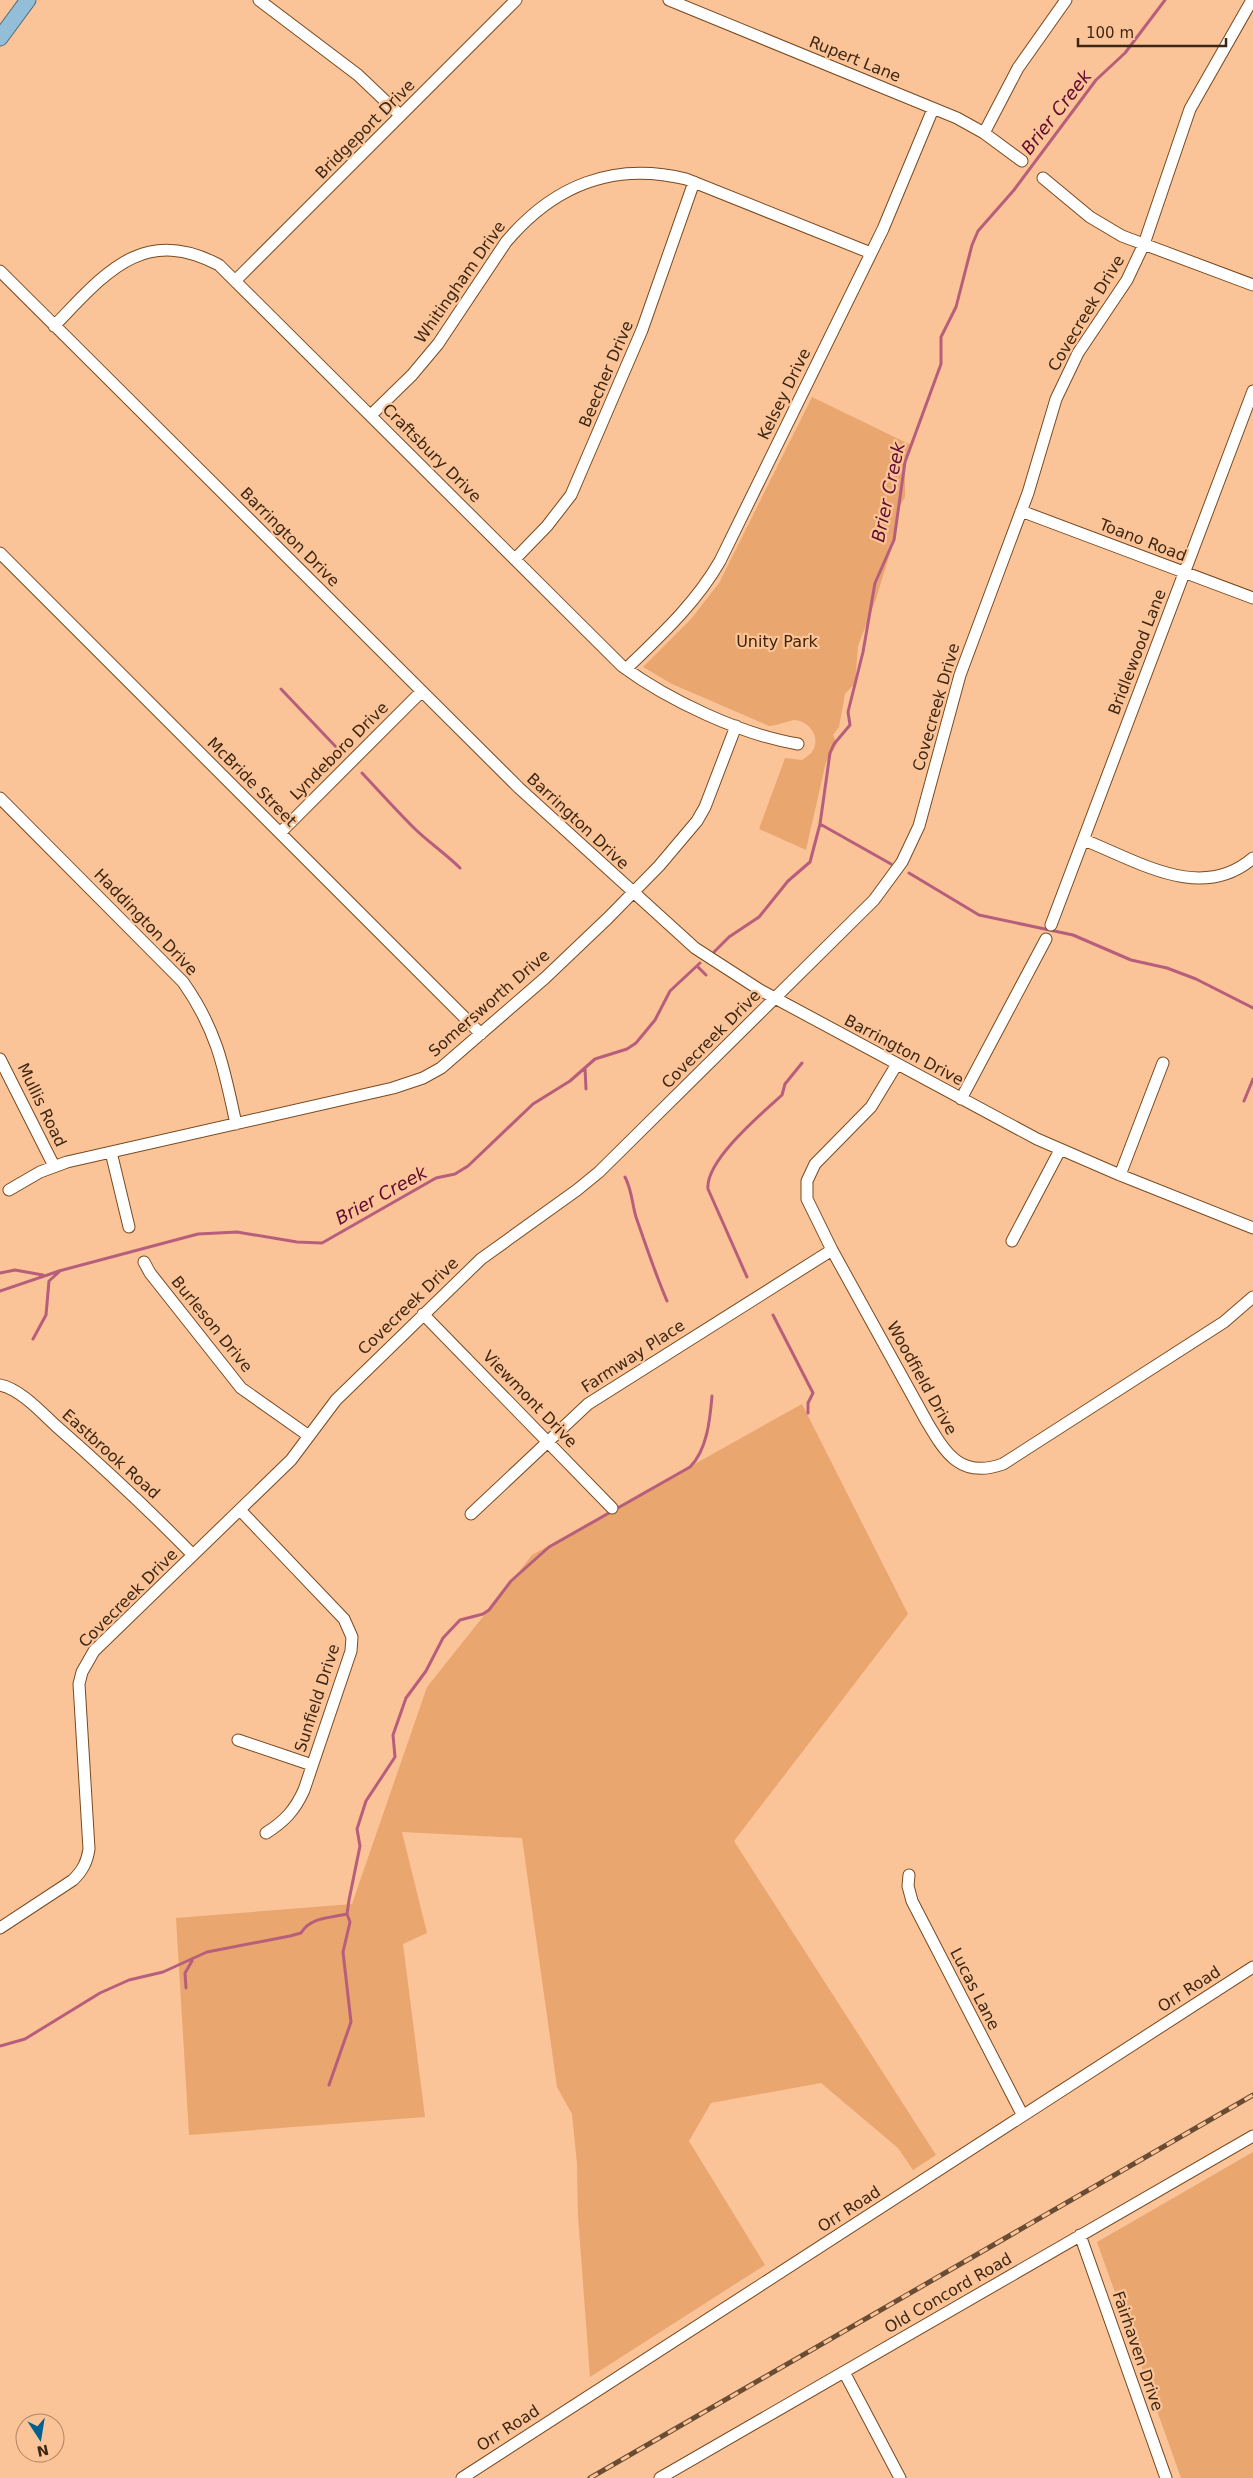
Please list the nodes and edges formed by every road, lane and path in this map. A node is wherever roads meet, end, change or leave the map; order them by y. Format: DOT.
graph roads {
  1 [pos="28,0"];
  2 [pos="259,0"];
  3 [pos="516,0"];
  4 [pos="669,0"];
  5 [pos="1066,0"];
  6 [pos="1252,0"];
  7 [pos="0,38"];
  8 [pos="933,109"];
  9 [pos="400,115"];
  10 [pos="984,133"];
  11 [pos="1022,161"];
  12 [pos="1043,178"];
  13 [pos="694,182"];
  14 [pos="1144,244"];
  15 [pos="871,254"];
  16 [pos="0,271"];
  17 [pos="236,280"];
  18 [pos="1253,285"];
  19 [pos="54,326"];
  20 [pos="1253,391"];
  21 [pos="371,415"];
  22 [pos="1021,511"];
  23 [pos="2,559"];
  24 [pos="515,559"];
  25 [pos="1184,573"];
  26 [pos="1253,598"];
  27 [pos="626,669"];
  28 [pos="421,692"];
  29 [pos="736,726"];
  30 [pos="798,744"];
  31 [pos="0,798"];
  32 [pos="280,833"];
  33 [pos="1084,840"];
  34 [pos="1253,858"];
  35 [pos="633,893"];
  36 [pos="1052,925"];
  37 [pos="1046,939"];
  38 [pos="775,998"];
  39 [pos="481,1034"];
  40 [pos="0,1059"];
  41 [pos="1163,1063"];
  42 [pos="897,1064"];
  43 [pos="961,1099"];
  44 [pos="236,1124"];
  45 [pos="1060,1150"];
  46 [pos="111,1152"];
  47 [pos="54,1166"];
  48 [pos="1120,1176"];
  49 [pos="9,1190"];
  50 [pos="129,1227"];
  51 [pos="1253,1228"];
  52 [pos="1012,1241"];
  53 [pos="832,1250"];
  54 [pos="144,1262"];
  55 [pos="1253,1296"];
  56 [pos="424,1314"];
  57 [pos="0,1385"];
  58 [pos="309,1436"];
  59 [pos="548,1440"];
  60 [pos="612,1508"];
  61 [pos="240,1510"];
  62 [pos="471,1514"];
  63 [pos="194,1555"];
  64 [pos="238,1740"];
  65 [pos="312,1765"];
  66 [pos="266,1833"];
  67 [pos="909,1876"];
  68 [pos="0,1928"];
  69 [pos="1253,1967"];
  70 [pos="1022,2114"];
  71 [pos="1253,2136"];
  72 [pos="1080,2235"];
  73 [pos="844,2372"];
  74 [pos="462,2478"];
  75 [pos="660,2478"];
  76 [pos="900,2478"];
  77 [pos="1166,2478"];
  1 -- 7 [label="main road"];
  2 -- 9 [label="street"];
  3 -- 9 [label="street, Bridgeport Drive"];
  4 -- 8 [label="street, Rupert Lane"];
  5 -- 10 [label="street"];
  6 -- 14 [label="street, Covecreek Drive"];
  8 -- 10 [label="street, Rupert Lane"];
  8 -- 15 [label="street, Kelsey Drive"];
  9 -- 17 [label="street, Bridgeport Drive"];
  10 -- 11 [label="street, Rupert Lane"];
  12 -- 14 [label="street"];
  13 -- 15 [label="street, Whitingham Drive"];
  13 -- 21 [label="street, Whitingham Drive"];
  13 -- 24 [label="street, Beecher Drive"];
  14 -- 18 [label="street"];
  14 -- 22 [label="street, Covecreek Drive"];
  15 -- 27 [label="street, Kelsey Drive"];
  16 -- 19 [label="street, Barrington Drive"];
  17 -- 19 [label="street, Craftsbury Drive"];
  17 -- 21 [label="street, Craftsbury Drive"];
  19 -- 28 [label="street, Barrington Drive"];
  20 -- 25 [label="street, Bridlewood Lane"];
  21 -- 24 [label="street, Craftsbury Drive"];
  22 -- 25 [label="street, Toano Road"];
  22 -- 38 [label="street, Covecreek Drive"];
  23 -- 32 [label="street, McBride Street"];
  24 -- 27 [label="street, Craftsbury Drive"];
  25 -- 26 [label="street, Toano Road"];
  25 -- 33 [label="street, Bridlewood Lane"];
  27 -- 29 [label="street, Craftsbury Drive"];
  28 -- 32 [label="street, Lyndeboro Drive"];
  28 -- 35 [label="street, Barrington Drive"];
  29 -- 30 [label="street, Craftsbury Drive"];
  29 -- 35 [label="street, Somersworth Drive"];
  31 -- 44 [label="street, Haddington Drive"];
  32 -- 39 [label="street, McBride Street"];
  33 -- 34 [label="street"];
  33 -- 36 [label="street, Bridlewood Lane"];
  35 -- 38 [label="street, Barrington Drive"];
  35 -- 39 [label="street, Somersworth Drive"];
  37 -- 43 [label="street"];
  38 -- 42 [label="street, Barrington Drive"];
  38 -- 56 [label="street, Covecreek Drive"];
  39 -- 44 [label="street, Somersworth Drive"];
  40 -- 47 [label="street, Mullis Road"];
  41 -- 48 [label="street"];
  42 -- 43 [label="street, Barrington Drive"];
  42 -- 53 [label="street, Woodfield Drive"];
  43 -- 45 [label="street, Barrington Drive"];
  44 -- 46 [label="street, Somersworth Drive"];
  45 -- 48 [label="street, Barrington Drive"];
  45 -- 52 [label="street"];
  46 -- 47 [label="street, Somersworth Drive"];
  46 -- 50 [label="street"];
  47 -- 49 [label="street, Somersworth Drive"];
  48 -- 51 [label="street, Barrington Drive"];
  53 -- 55 [label="street, Woodfield Drive"];
  53 -- 59 [label="street, Farmway Place"];
  54 -- 58 [label="street, Burleson Drive"];
  56 -- 58 [label="street, Covecreek Drive"];
  56 -- 59 [label="street, Viewmont Drive"];
  57 -- 63 [label="street, Eastbrook Road"];
  58 -- 61 [label="street, Covecreek Drive"];
  59 -- 60 [label="street, Viewmont Drive"];
  59 -- 62 [label="street, Farmway Place"];
  61 -- 63 [label="street, Covecreek Drive"];
  61 -- 65 [label="street, Sunfield Drive"];
  63 -- 68 [label="street, Covecreek Drive"];
  64 -- 65 [label="street"];
  65 -- 66 [label="street, Sunfield Drive"];
  67 -- 70 [label="street, Lucas Lane"];
  69 -- 70 [label="street, Orr Road"];
  70 -- 74 [label="street, Orr Road"];
  71 -- 72 [label="street, Old Concord Road"];
  72 -- 73 [label="street, Old Concord Road"];
  72 -- 77 [label="street, Fairhaven Drive"];
  73 -- 75 [label="street, Old Concord Road"];
  73 -- 76 [label="street"];
}
